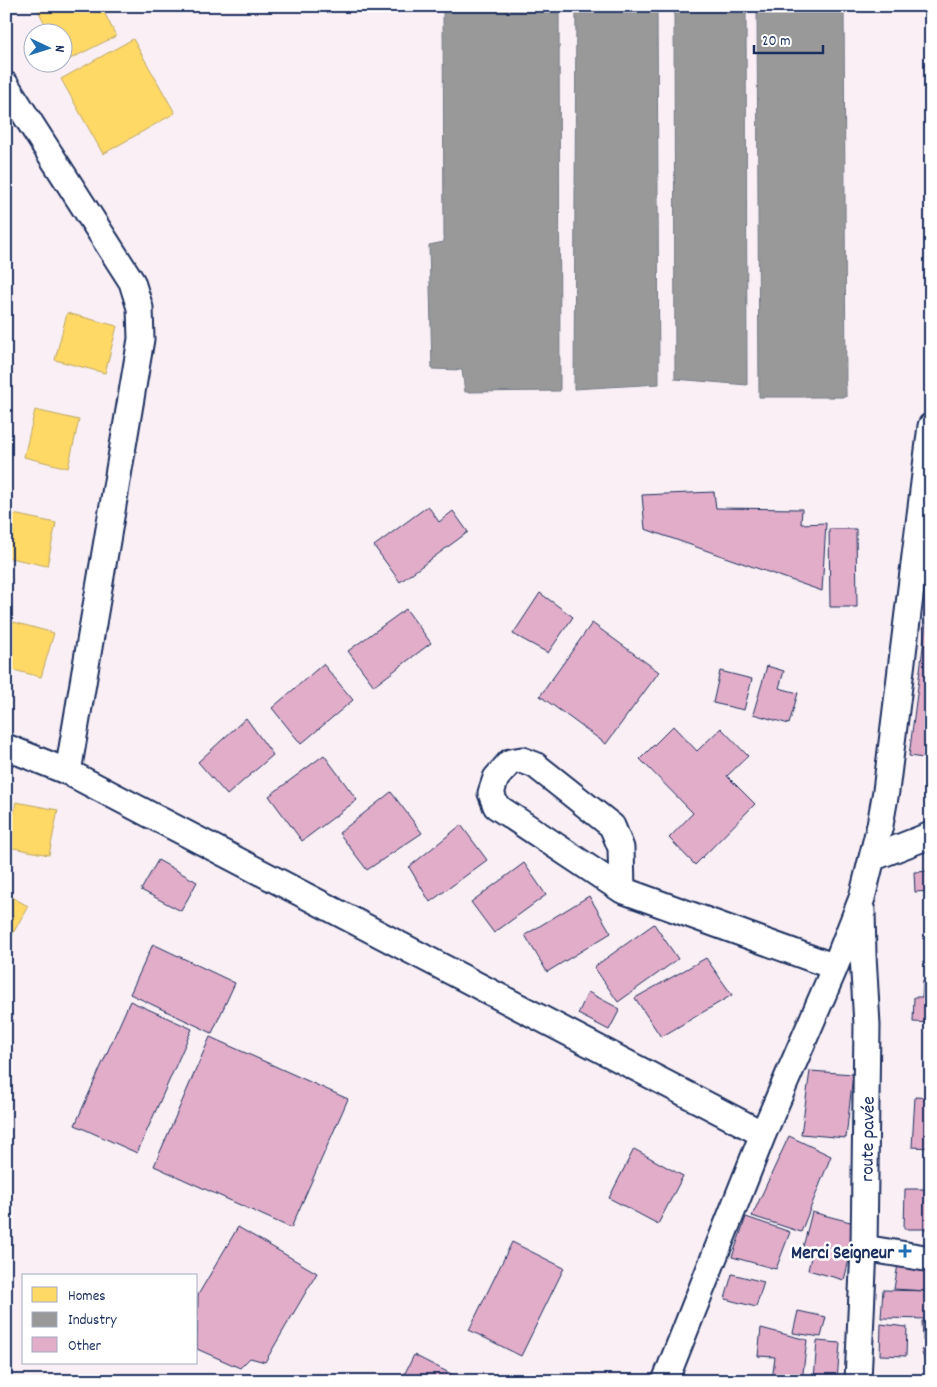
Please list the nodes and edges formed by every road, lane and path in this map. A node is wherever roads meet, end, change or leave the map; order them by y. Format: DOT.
graph roads {
  1 [pos="6,85"];
  2 [pos="931,426"];
  3 [pos="6,747"];
  4 [pos="68,772"];
  5 [pos="931,835"];
  6 [pos="872,858"];
  7 [pos="622,890"];
  8 [pos="862,898"];
  9 [pos="835,967"];
  10 [pos="763,1134"];
  11 [pos="864,1248"];
  12 [pos="931,1259"];
  13 [pos="664,1381"];
  14 [pos="858,1381"];
  1 -- 4 [label="street"];
  2 -- 6 [label="street"];
  3 -- 4 [label="street"];
  4 -- 10 [label="street"];
  5 -- 6 [label="street"];
  6 -- 8 [label="street"];
  7 -- 7 [label="street"];
  7 -- 9 [label="street"];
  8 -- 9 [label="street"];
  8 -- 11 [label="street, route pavée"];
  9 -- 10 [label="street"];
  10 -- 13 [label="street"];
  11 -- 12 [label="street"];
  11 -- 14 [label="street, route pavée"];
}
